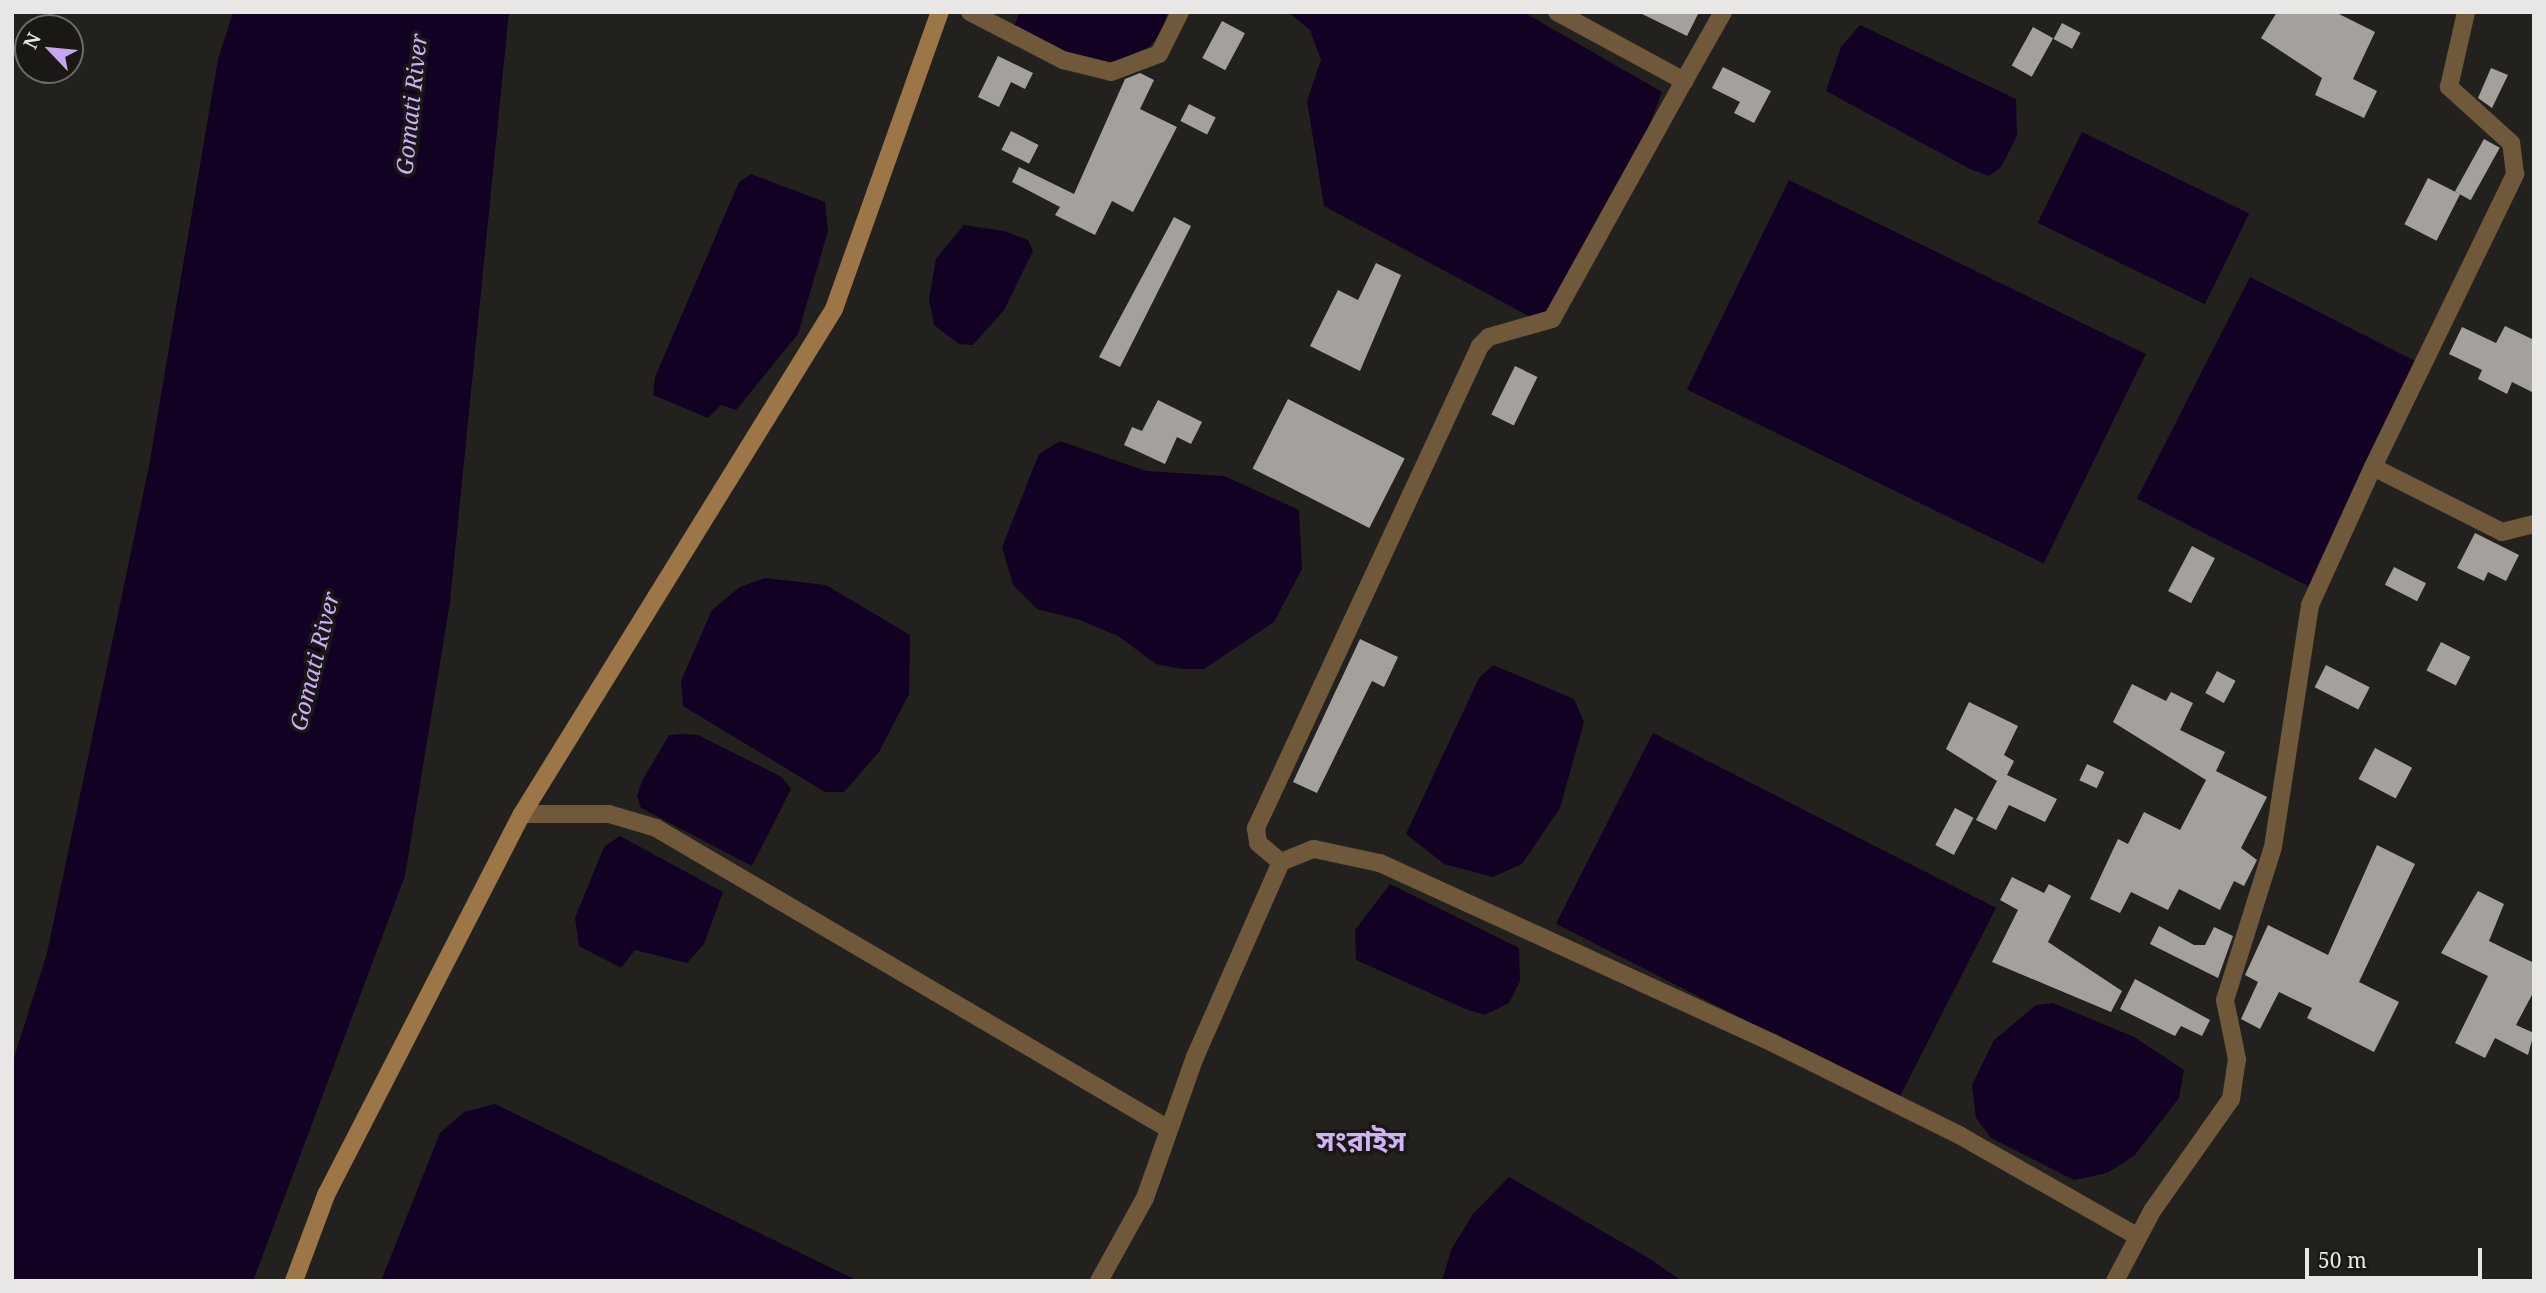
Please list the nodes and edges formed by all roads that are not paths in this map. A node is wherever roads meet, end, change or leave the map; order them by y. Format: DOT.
graph roads {
  1 [pos="940,12"];
  2 [pos="970,12"];
  3 [pos="1180,12"];
  4 [pos="1557,12"];
  5 [pos="1723,12"];
  6 [pos="2466,12"];
  7 [pos="1684,82"];
  8 [pos="2373,467"];
  9 [pos="2534,524"];
  10 [pos="522,814"];
  11 [pos="1281,862"];
  12 [pos="1167,1128"];
  13 [pos="2137,1236"];
  14 [pos="294,1281"];
  15 [pos="1099,1281"];
  16 [pos="2115,1281"];
  1 -- 10 [label="street"];
  2 -- 3 [label="street"];
  4 -- 7 [label="street"];
  5 -- 7 [label="street"];
  6 -- 8 [label="street"];
  7 -- 11 [label="street"];
  8 -- 9 [label="street"];
  8 -- 13 [label="street"];
  10 -- 12 [label="street"];
  10 -- 14 [label="street"];
  11 -- 12 [label="street"];
  11 -- 13 [label="street"];
  12 -- 15 [label="street"];
  13 -- 16 [label="street"];
}
